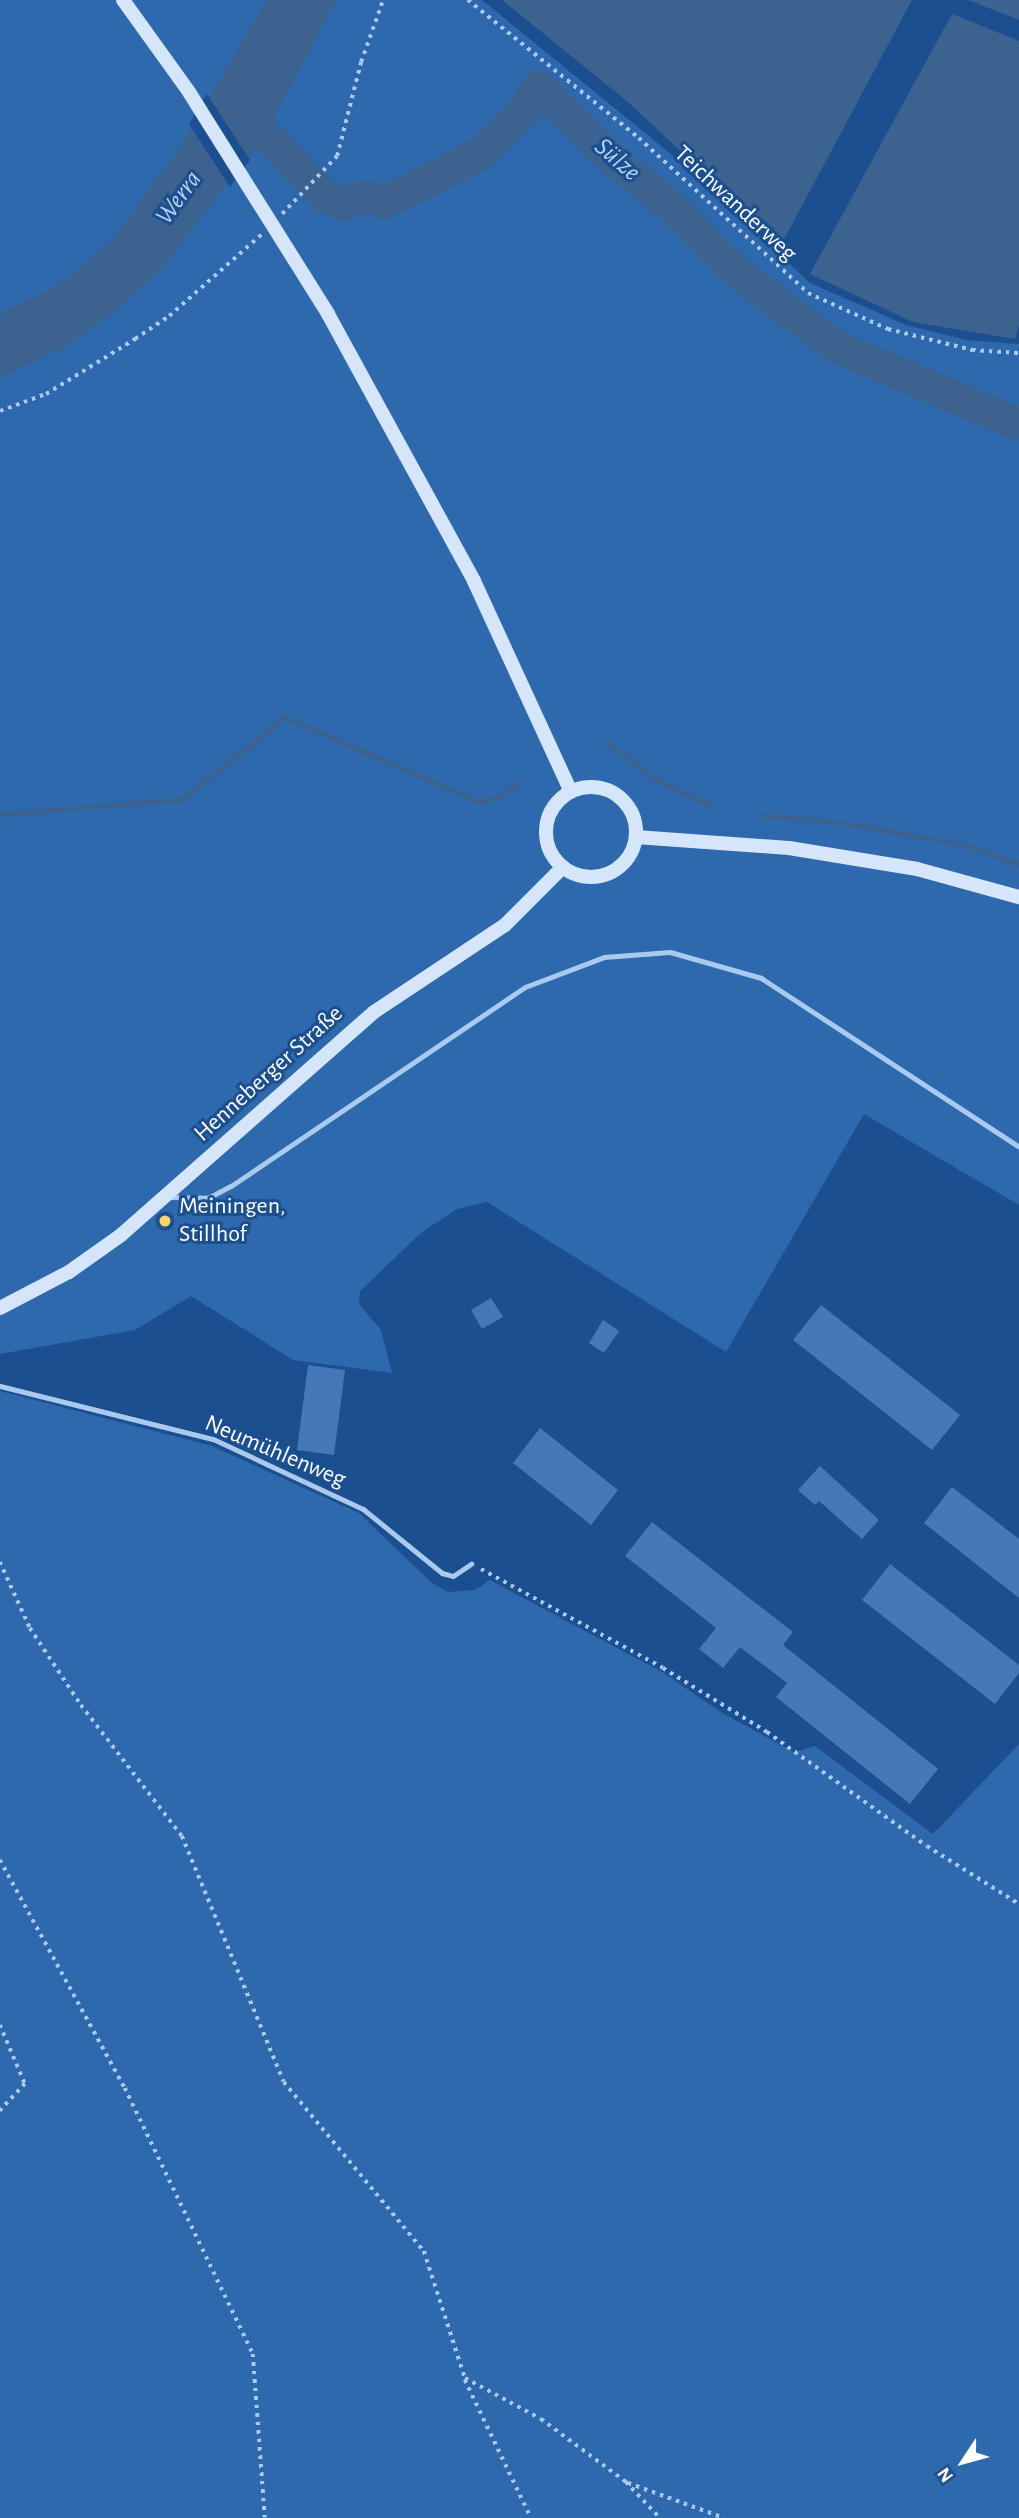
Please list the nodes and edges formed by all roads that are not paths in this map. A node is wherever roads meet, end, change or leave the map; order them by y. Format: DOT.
graph roads {
  1 [pos="123,0"];
  2 [pos="571,792"];
  3 [pos="636,836"];
  4 [pos="563,867"];
  5 [pos="1019,897"];
  6 [pos="1019,1147"];
  7 [pos="166,1197"];
  8 [pos="0,1308"];
  9 [pos="0,1386"];
  10 [pos="471,1564"];
  1 -- 2 [label="main road, bridge"];
  2 -- 3 [label="main road"];
  2 -- 4 [label="main road"];
  3 -- 4 [label="main road"];
  3 -- 5 [label="main road"];
  4 -- 7 [label="main road, Henneberger Straße"];
  6 -- 7 [label="lane"];
  7 -- 8 [label="main road, Henneberger Straße"];
  9 -- 10 [label="lane, Neumühlenweg"];
}
